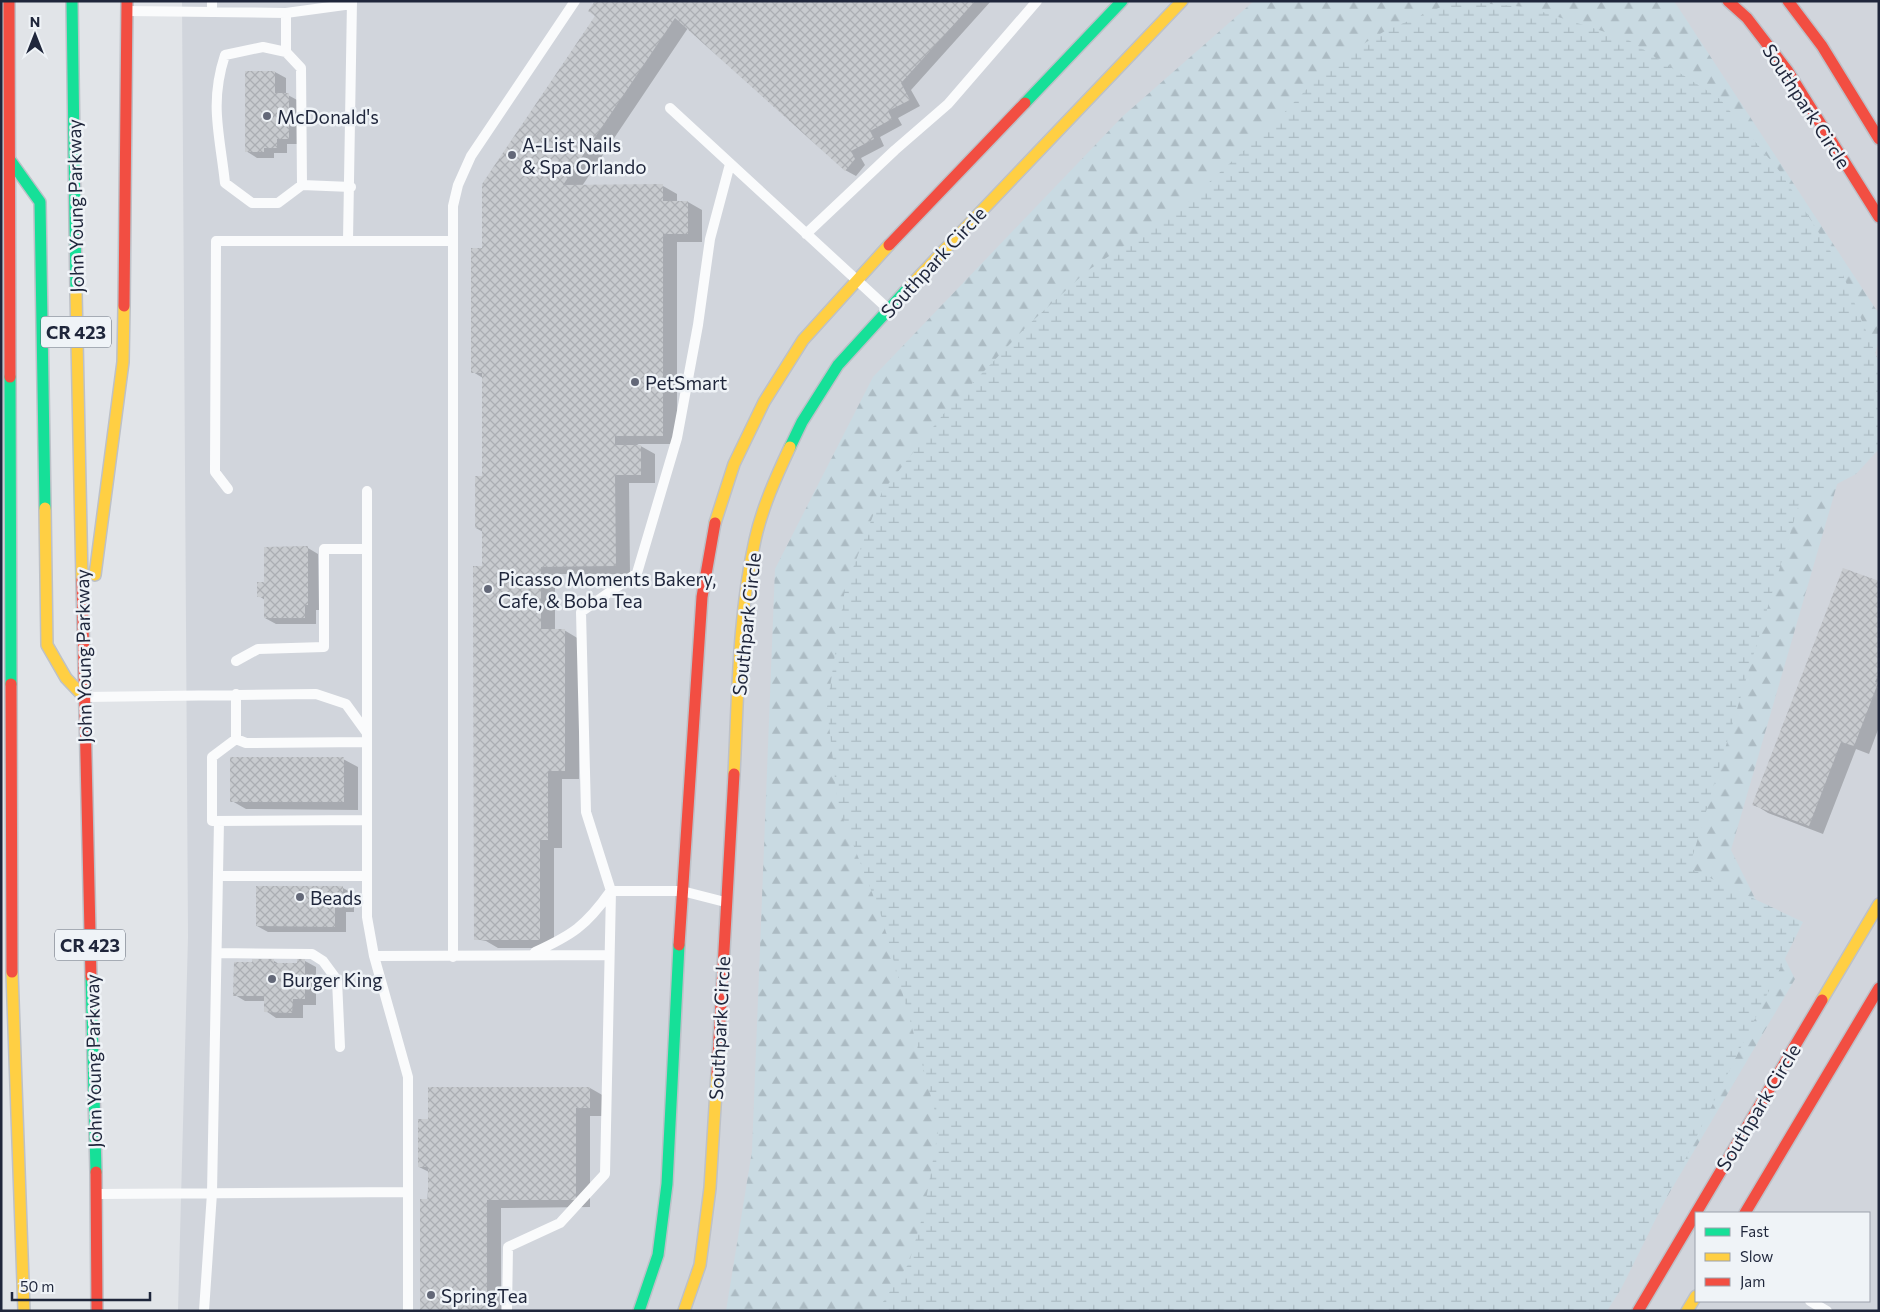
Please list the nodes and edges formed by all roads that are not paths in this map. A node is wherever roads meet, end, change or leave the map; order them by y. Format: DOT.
graph roads {
  1 [pos="9,1"];
  2 [pos="72,1"];
  3 [pos="575,1"];
  4 [pos="1037,1"];
  5 [pos="1122,1"];
  6 [pos="1182,1"];
  7 [pos="1728,1"];
  8 [pos="1788,1"];
  9 [pos="352,2"];
  10 [pos="127,6"];
  11 [pos="212,6"];
  12 [pos="286,13"];
  13 [pos="286,52"];
  14 [pos="670,108"];
  15 [pos="1879,139"];
  16 [pos="10,160"];
  17 [pos="730,164"];
  18 [pos="302,186"];
  19 [pos="350,187"];
  20 [pos="1879,217"];
  21 [pos="806,234"];
  22 [pos="348,240"];
  23 [pos="453,241"];
  24 [pos="856,280"];
  25 [pos="888,309"];
  26 [pos="228,489"];
  27 [pos="367,490"];
  28 [pos="367,549"];
  29 [pos="236,661"];
  30 [pos="84,663"];
  31 [pos="236,694"];
  32 [pos="84,696"];
  33 [pos="367,737"];
  34 [pos="236,739"];
  35 [pos="367,820"];
  36 [pos="220,821"];
  37 [pos="218,876"];
  38 [pos="367,876"];
  39 [pos="1,879"];
  40 [pos="611,891"];
  41 [pos="682,891"];
  42 [pos="726,902"];
  43 [pos="1879,904"];
  44 [pos="217,953"];
  45 [pos="532,954"];
  46 [pos="609,955"];
  47 [pos="374,956"];
  48 [pos="453,957"];
  49 [pos="12,979"];
  50 [pos="1879,988"];
  51 [pos="340,1047"];
  52 [pos="408,1192"];
  53 [pos="212,1193"];
  54 [pos="96,1194"];
  55 [pos="1702,1212"];
  56 [pos="1746,1212"];
  57 [pos="1691,1232"];
  58 [pos="1695,1298"];
  59 [pos="1812,1302"];
  60 [pos="24,1311"];
  61 [pos="97,1311"];
  62 [pos="204,1311"];
  63 [pos="408,1311"];
  64 [pos="507,1311"];
  65 [pos="639,1311"];
  66 [pos="684,1311"];
  67 [pos="1638,1311"];
  68 [pos="1687,1311"];
  69 [pos="1828,1311"];
  1 -- 16 [label="main road"];
  2 -- 30 [label="main road, John Young Parkway / CR 423"];
  3 -- 23 [label="lane"];
  4 -- 21 [label="lane"];
  5 -- 24 [label="main road"];
  6 -- 25 [label="main road, Southpark Circle"];
  7 -- 20 [label="main road, Southpark Circle"];
  8 -- 15 [label="main road"];
  9 -- 12 [label="lane"];
  9 -- 19 [label="lane"];
  10 -- 11 [label="lane"];
  10 -- 30 [label="main road"];
  11 -- 12 [label="lane"];
  12 -- 13 [label="lane"];
  13 -- 18 [label="lane"];
  13 -- 18 [label="lane"];
  14 -- 17 [label="lane"];
  16 -- 32 [label="main road"];
  16 -- 49 [label="main road"];
  17 -- 21 [label="lane"];
  17 -- 40 [label="lane"];
  18 -- 19 [label="lane"];
  19 -- 22 [label="lane"];
  21 -- 24 [label="lane"];
  22 -- 23 [label="lane"];
  22 -- 26 [label="lane"];
  23 -- 48 [label="lane"];
  24 -- 25 [label="lane"];
  24 -- 41 [label="main road"];
  25 -- 42 [label="main road, Southpark Circle"];
  27 -- 28 [label="lane"];
  28 -- 29 [label="lane"];
  28 -- 33 [label="lane"];
  30 -- 32 [label="main road, John Young Parkway / CR 423"];
  31 -- 32 [label="lane"];
  31 -- 33 [label="lane"];
  31 -- 34 [label="lane"];
  32 -- 54 [label="main road, John Young Parkway / CR 423"];
  33 -- 34 [label="lane"];
  33 -- 35 [label="lane"];
  34 -- 36 [label="lane"];
  35 -- 36 [label="lane"];
  35 -- 38 [label="lane"];
  36 -- 37 [label="lane"];
  37 -- 38 [label="lane"];
  37 -- 44 [label="lane"];
  38 -- 47 [label="lane"];
  39 -- 49 [label="main road"];
  40 -- 41 [label="lane"];
  40 -- 45 [label="lane"];
  40 -- 46 [label="lane"];
  41 -- 42 [label="lane"];
  41 -- 65 [label="main road"];
  42 -- 66 [label="main road, Southpark Circle"];
  43 -- 55 [label="main road, Southpark Circle"];
  44 -- 51 [label="lane"];
  44 -- 53 [label="lane"];
  45 -- 46 [label="lane"];
  45 -- 48 [label="lane"];
  46 -- 64 [label="lane"];
  47 -- 48 [label="lane"];
  47 -- 52 [label="lane"];
  49 -- 60 [label="main road"];
  50 -- 56 [label="main road"];
  52 -- 53 [label="lane"];
  52 -- 63 [label="lane"];
  53 -- 54 [label="lane"];
  53 -- 62 [label="lane"];
  54 -- 61 [label="main road, John Young Parkway / CR 423"];
  57 -- 67 [label="main road, Southpark Circle"];
  58 -- 68 [label="main road"];
  59 -- 69 [label="lane"];
}
